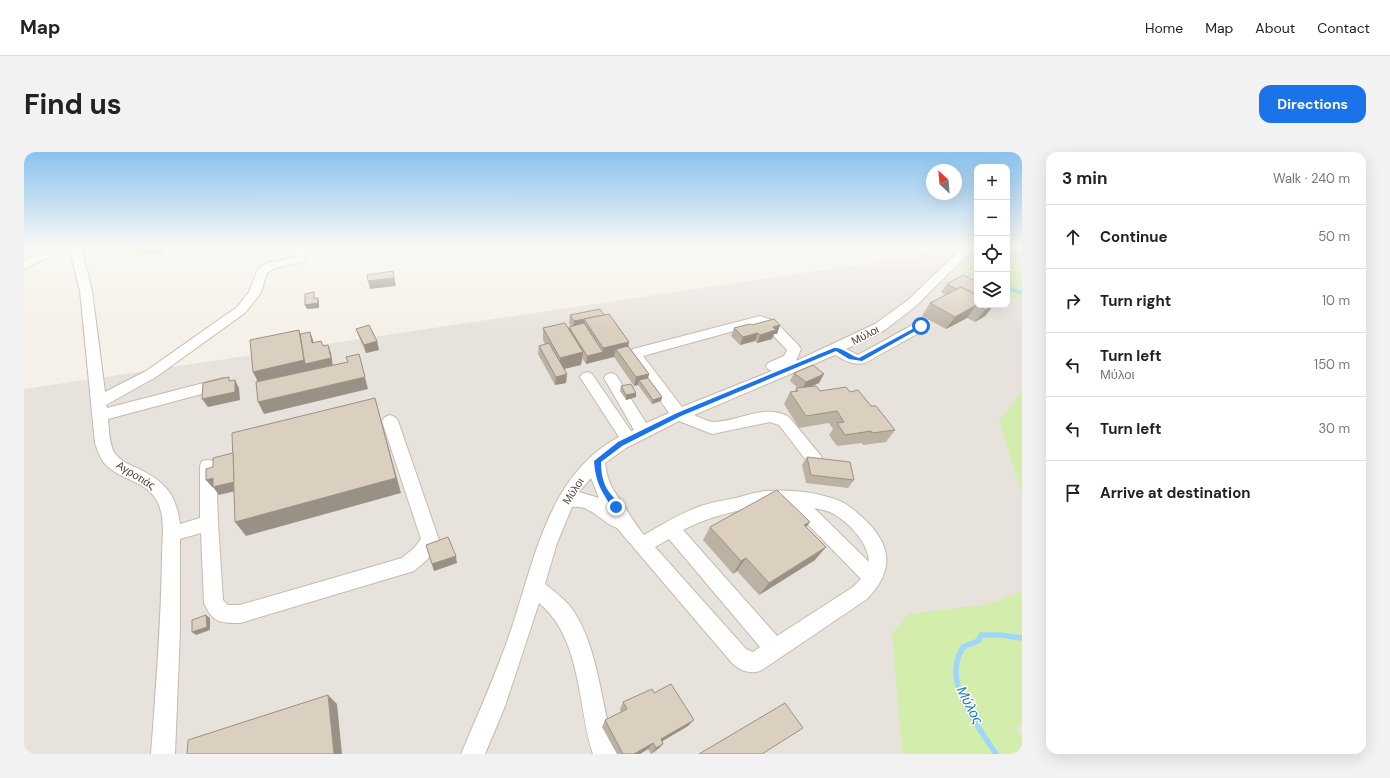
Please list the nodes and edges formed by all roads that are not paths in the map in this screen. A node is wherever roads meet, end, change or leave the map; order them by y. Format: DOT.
graph roads {
  1 [pos="82,275"];
  2 [pos="261,275"];
  3 [pos="939,275"];
  4 [pos="921,326"];
  5 [pos="836,349"];
  6 [pos="588,377"];
  7 [pos="611,378"];
  8 [pos="224,382"];
  9 [pos="100,409"];
  10 [pos="676,411"];
  11 [pos="390,421"];
  12 [pos="642,432"];
  13 [pos="628,439"];
  14 [pos="816,460"];
  15 [pos="597,461"];
  16 [pos="208,466"];
  17 [pos="794,499"];
  18 [pos="566,500"];
  19 [pos="209,523"];
  20 [pos="624,523"];
  21 [pos="671,529"];
  22 [pos="171,534"];
  23 [pos="643,545"];
  24 [pos="873,579"];
  25 [pos="535,588"];
  26 [pos="775,649"];
  27 [pos="163,754"];
  28 [pos="473,754"];
  29 [pos="604,754"];
  1 -- 9 [label="street, Αγροτιάς"];
  2 -- 9 [label="street"];
  3 -- 5 [label="street, Μύλοι"];
  4 -- 5 [label="street"];
  5 -- 10 [label="street, Μύλοι"];
  6 -- 13 [label="street"];
  7 -- 12 [label="street"];
  8 -- 9 [label="street"];
  9 -- 22 [label="street, Αγροτιάς"];
  10 -- 10 [label="street"];
  10 -- 12 [label="street, Μύλοι"];
  10 -- 14 [label="street"];
  11 -- 19 [label="street"];
  12 -- 13 [label="street, Μύλοι"];
  13 -- 15 [label="street, Μύλοι"];
  15 -- 18 [label="street, Μύλοι"];
  15 -- 20 [label="street"];
  16 -- 19 [label="street"];
  17 -- 21 [label="street"];
  17 -- 24 [label="street"];
  17 -- 24 [label="street"];
  18 -- 20 [label="street"];
  18 -- 25 [label="street, Μύλοι"];
  19 -- 22 [label="street"];
  20 -- 23 [label="street"];
  21 -- 23 [label="street"];
  21 -- 26 [label="street"];
  22 -- 27 [label="street, Αγροτιάς"];
  23 -- 26 [label="street"];
  24 -- 26 [label="street"];
  25 -- 28 [label="street, Μύλοι"];
  25 -- 29 [label="street"];
}
